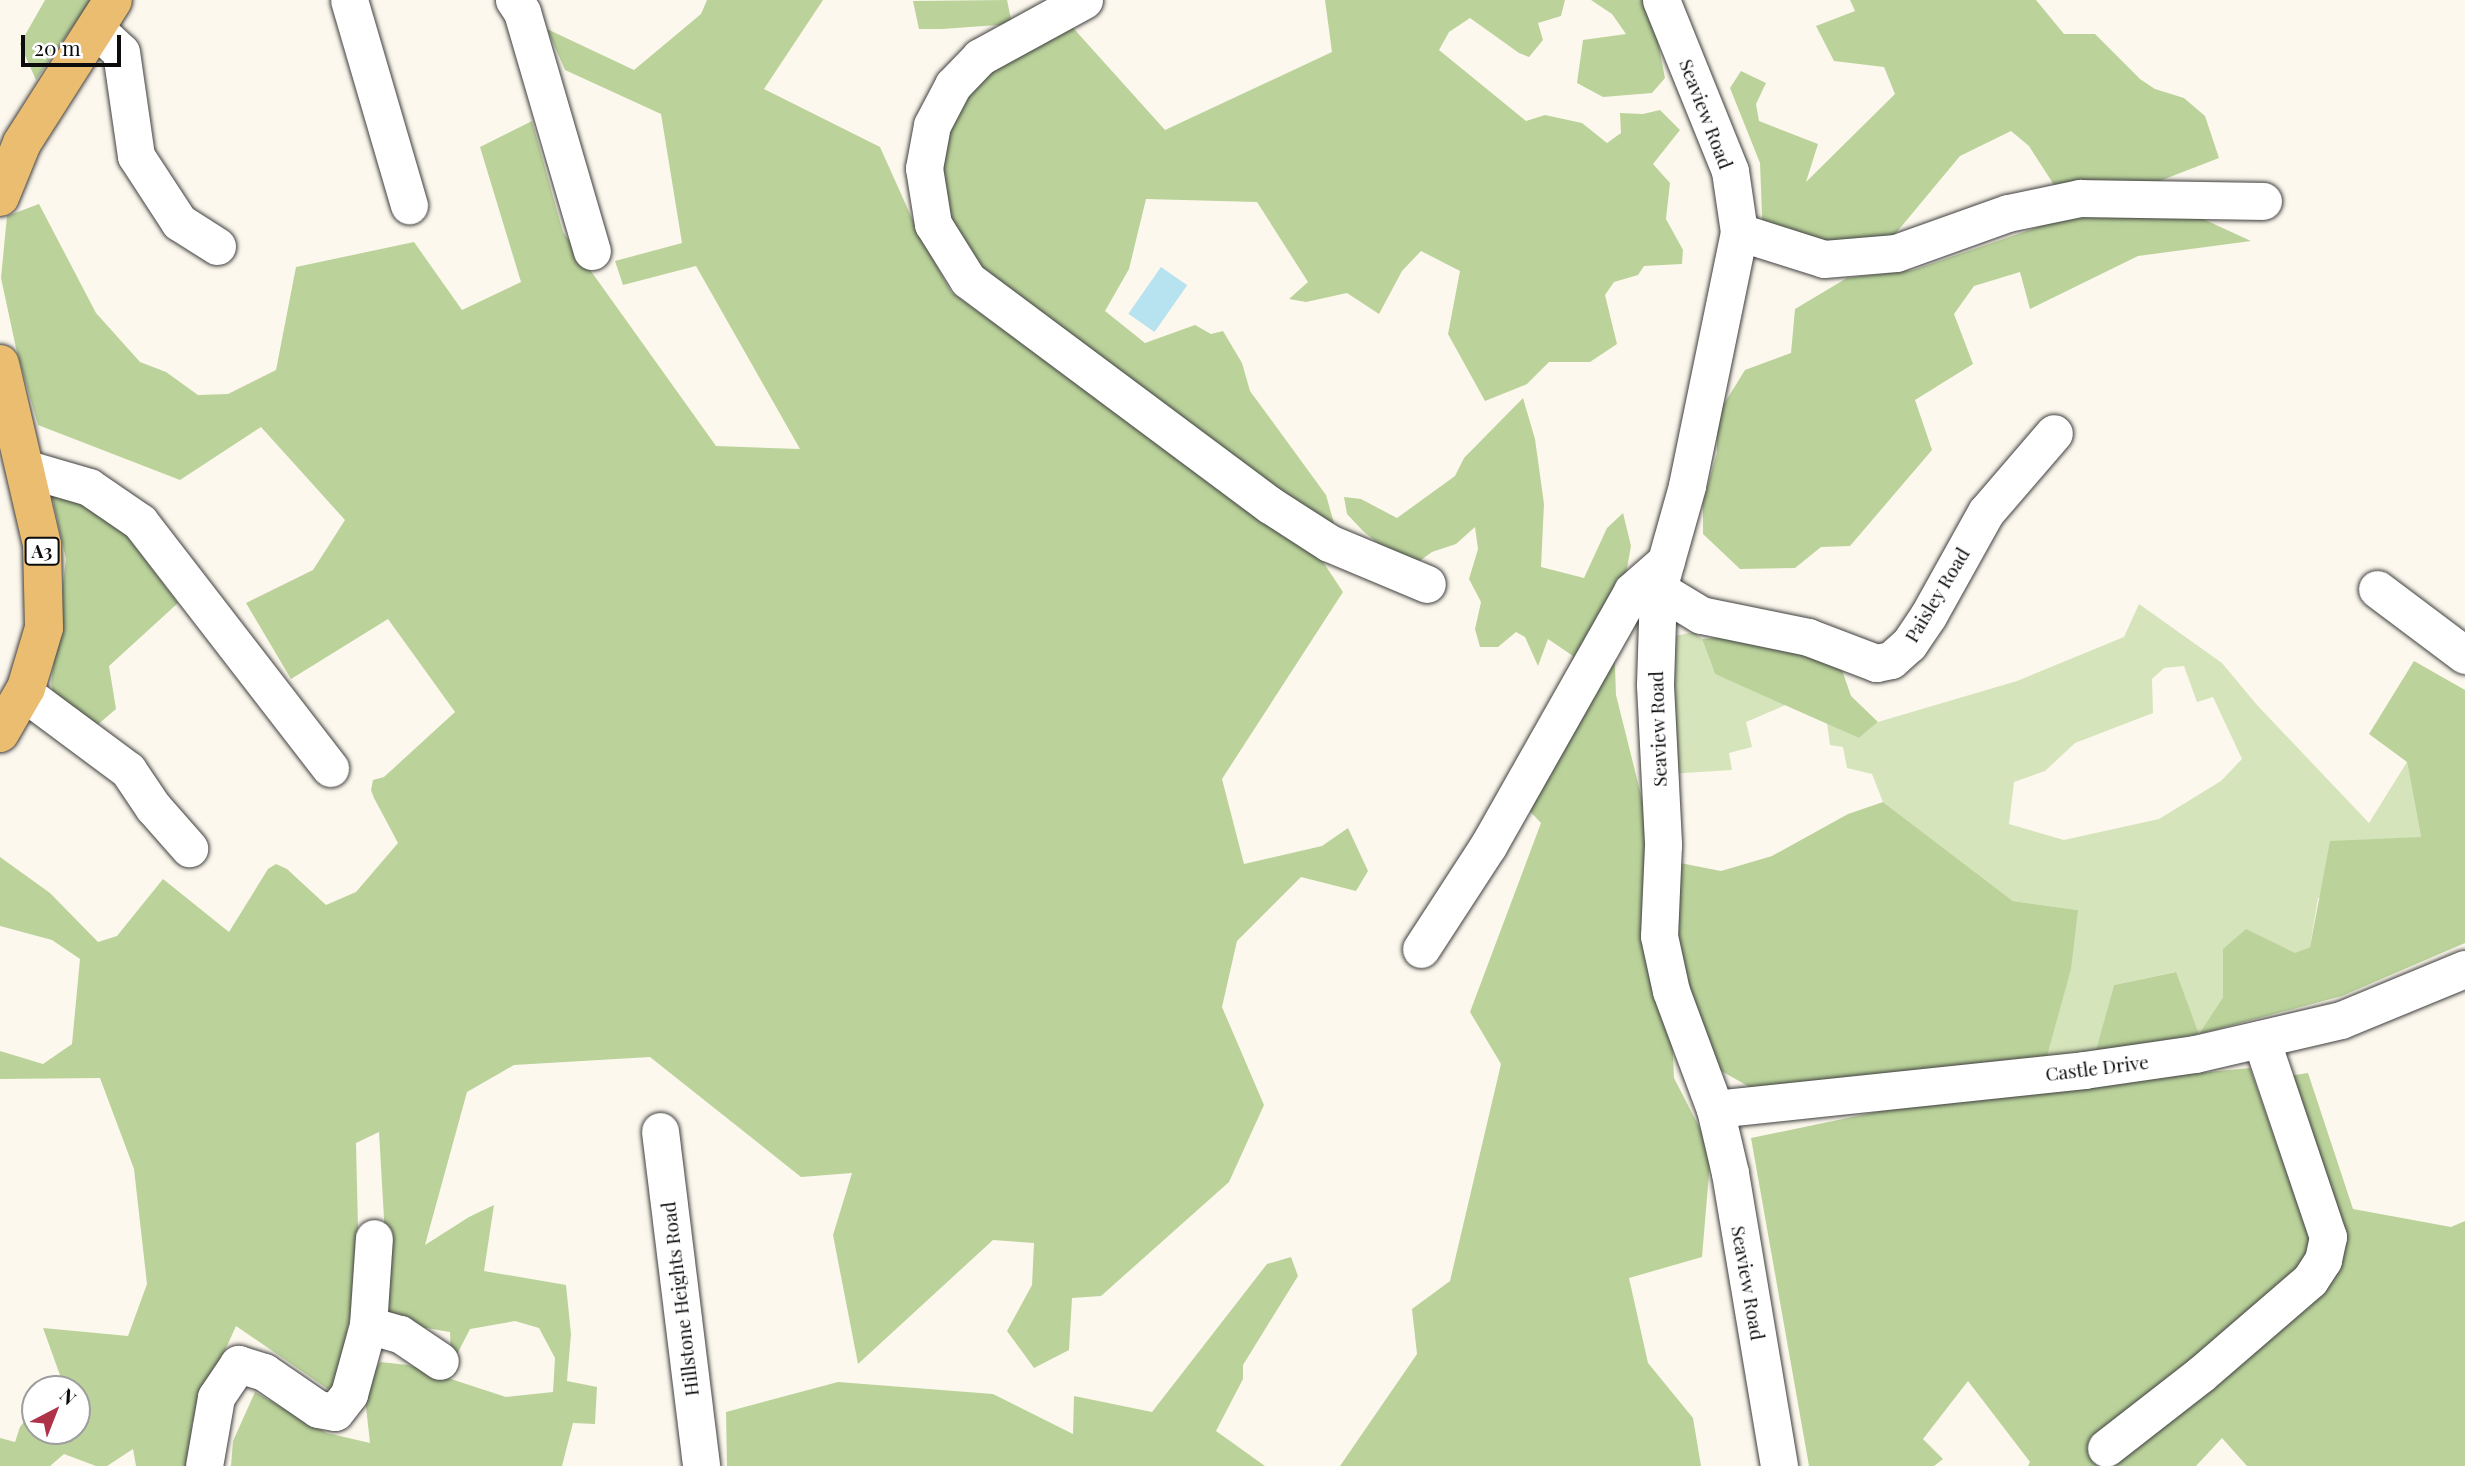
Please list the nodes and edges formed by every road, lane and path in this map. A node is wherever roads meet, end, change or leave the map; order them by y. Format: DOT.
graph roads {
  1 [pos="349,0"];
  2 [pos="514,0"];
  3 [pos="1084,0"];
  4 [pos="1661,0"];
  5 [pos="104,14"];
  6 [pos="0,197"];
  7 [pos="2263,201"];
  8 [pos="409,205"];
  9 [pos="1739,232"];
  10 [pos="217,246"];
  11 [pos="592,251"];
  12 [pos="0,364"];
  13 [pos="2054,433"];
  14 [pos="24,468"];
  15 [pos="1662,575"];
  16 [pos="1427,584"];
  17 [pos="2376,589"];
  18 [pos="2465,655"];
  19 [pos="23,692"];
  20 [pos="0,733"];
  21 [pos="330,768"];
  22 [pos="189,848"];
  23 [pos="1421,949"];
  24 [pos="2465,969"];
  25 [pos="2261,1038"];
  26 [pos="1715,1109"];
  27 [pos="660,1131"];
  28 [pos="374,1238"];
  29 [pos="368,1325"];
  30 [pos="440,1361"];
  31 [pos="2106,1448"];
  32 [pos="204,1466"];
  33 [pos="701,1466"];
  34 [pos="1779,1466"];
  1 -- 8 [label="street"];
  2 -- 11 [label="street"];
  3 -- 16 [label="street"];
  4 -- 9 [label="street, Seaview Road"];
  5 -- 6 [label="main road"];
  5 -- 10 [label="street"];
  7 -- 9 [label="street"];
  9 -- 15 [label="street, Seaview Road"];
  12 -- 14 [label="main road, A3"];
  13 -- 15 [label="street, Paisley Road"];
  14 -- 19 [label="main road, A3"];
  14 -- 21 [label="street"];
  15 -- 23 [label="street"];
  15 -- 26 [label="street, Seaview Road"];
  17 -- 18 [label="street"];
  19 -- 20 [label="main road, A3"];
  19 -- 22 [label="street"];
  24 -- 25 [label="street, Castle Drive"];
  25 -- 26 [label="street, Castle Drive"];
  25 -- 31 [label="street"];
  26 -- 34 [label="street, Seaview Road"];
  27 -- 33 [label="street, Hillstone Heights Road"];
  28 -- 29 [label="street"];
  29 -- 30 [label="street"];
  29 -- 32 [label="street"];
}
